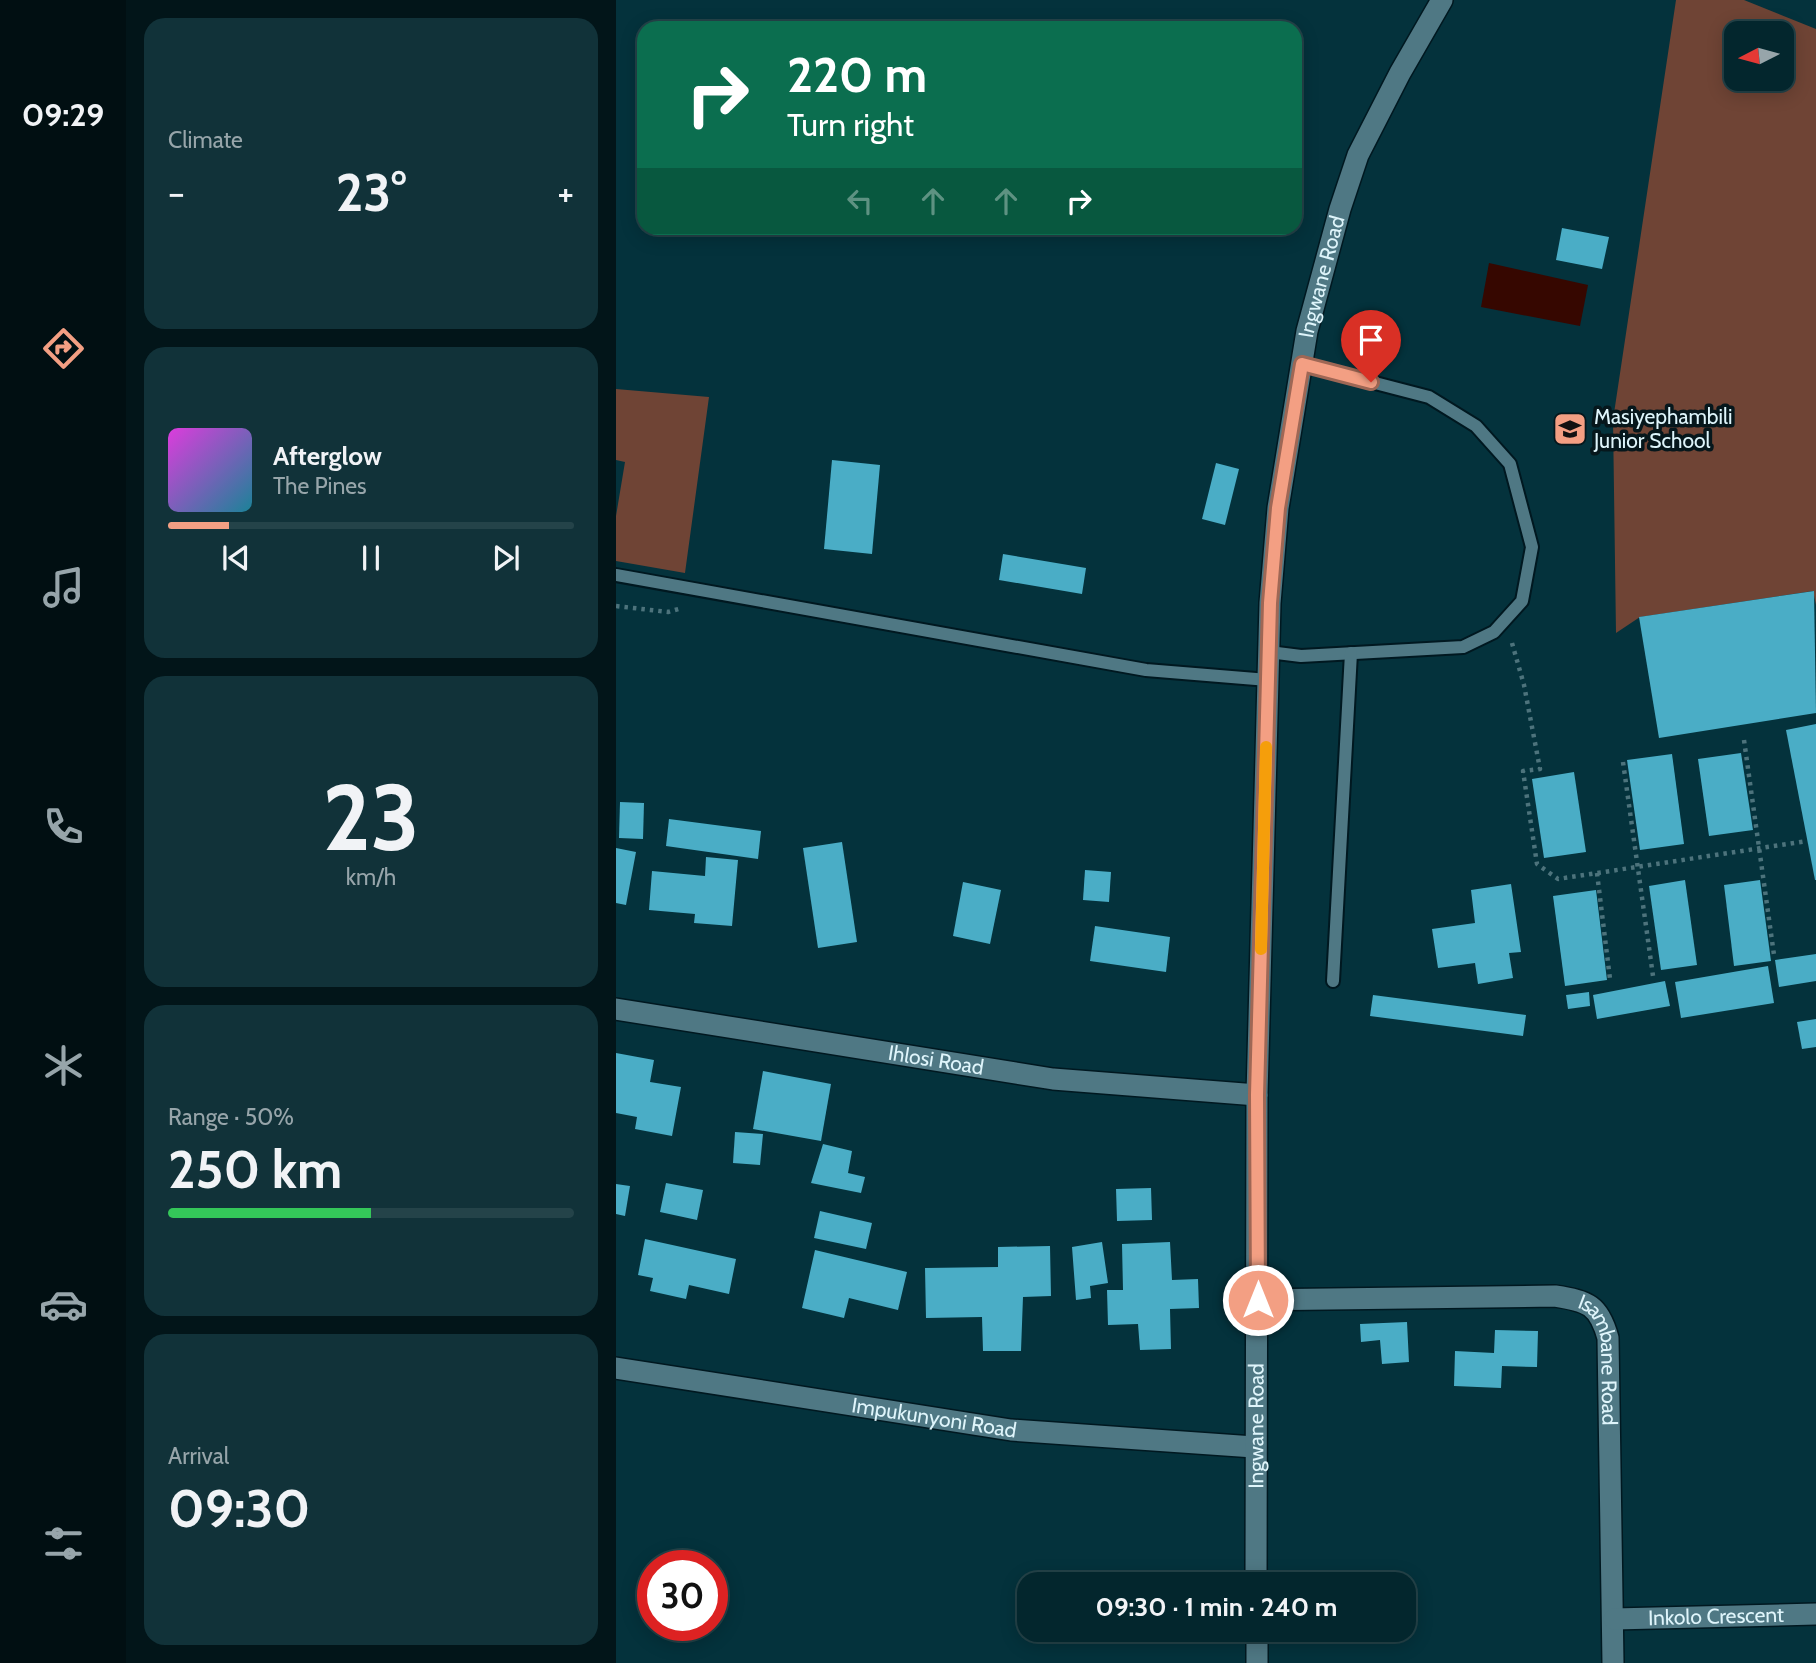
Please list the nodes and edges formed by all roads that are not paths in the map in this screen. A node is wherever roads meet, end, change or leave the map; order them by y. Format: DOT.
graph roads {
  1 [pos="1442,0"];
  2 [pos="1302,364"];
  3 [pos="616,575"];
  4 [pos="1269,652"];
  5 [pos="1351,653"];
  6 [pos="1268,680"];
  7 [pos="1332,981"];
  8 [pos="616,1009"];
  9 [pos="1257,1095"];
  10 [pos="1258,1300"];
  11 [pos="616,1368"];
  12 [pos="1254,1447"];
  13 [pos="1256,1572"];
  14 [pos="1816,1614"];
  15 [pos="1614,1619"];
  16 [pos="1256,1642"];
  17 [pos="1257,1663"];
  18 [pos="1613,1663"];
  1 -- 2 [label="street, Ingwane Road"];
  2 -- 4 [label="street, Ingwane Road"];
  2 -- 5 [label="lane"];
  3 -- 6 [label="lane"];
  4 -- 5 [label="lane"];
  4 -- 6 [label="street, Ingwane Road"];
  5 -- 7 [label="lane"];
  6 -- 9 [label="street, Ingwane Road"];
  8 -- 9 [label="street, Ihlosi Road"];
  9 -- 10 [label="street, Ingwane Road"];
  10 -- 12 [label="street, Ingwane Road"];
  10 -- 15 [label="street, Isambane Road"];
  11 -- 12 [label="street, Impukunyoni Road"];
  12 -- 13 [label="street, Ingwane Road"];
  14 -- 15 [label="street, Inkolo Crescent"];
  15 -- 18 [label="street, Isambane Road"];
  16 -- 17 [label="street"];
}
